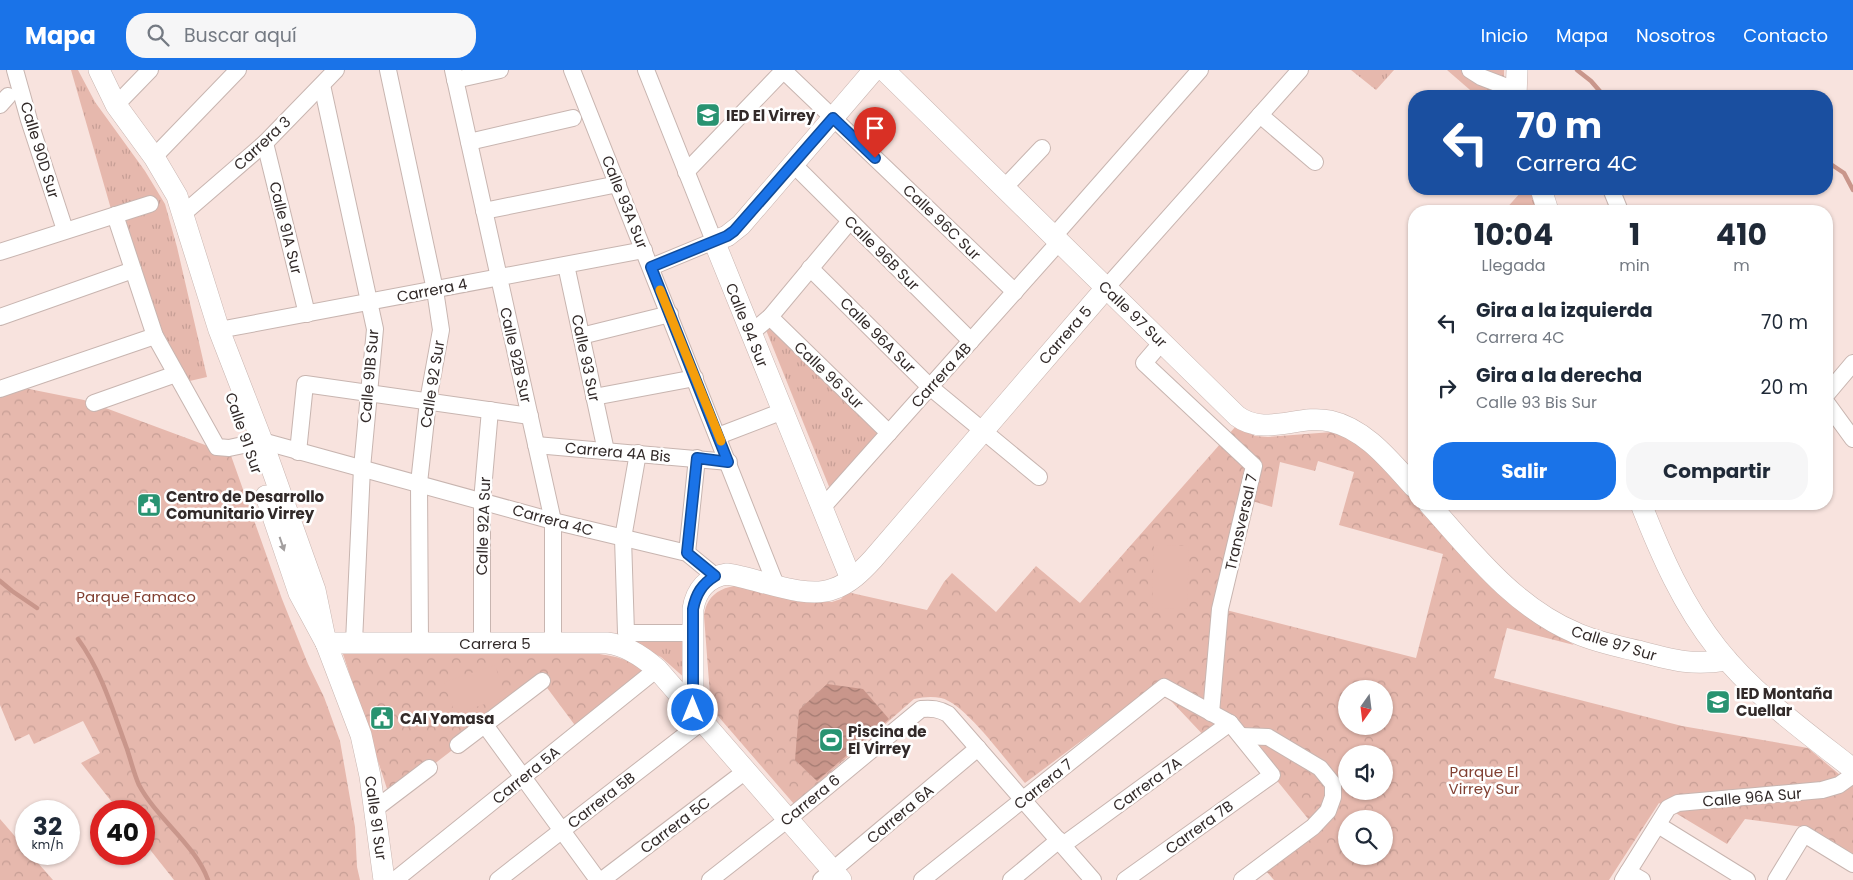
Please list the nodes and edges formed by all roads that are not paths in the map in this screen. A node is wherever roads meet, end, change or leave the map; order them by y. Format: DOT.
graph roads {
  1 [pos="15,70"];
  2 [pos="99,70"];
  3 [pos="150,70"];
  4 [pos="238,70"];
  5 [pos="336,70"];
  6 [pos="388,70"];
  7 [pos="500,70"];
  8 [pos="572,70"];
  9 [pos="646,70"];
  10 [pos="783,70"];
  11 [pos="874,70"];
  12 [pos="1200,70"];
  13 [pos="1300,70"];
  14 [pos="1470,70"];
  15 [pos="893,73"];
  16 [pos="454,75"];
  17 [pos="322,85"];
  18 [pos="1516,86"];
  19 [pos="116,105"];
  20 [pos="1260,115"];
  21 [pos="572,118"];
  22 [pos="833,118"];
  23 [pos="469,142"];
  24 [pos="265,143"];
  25 [pos="1042,148"];
  26 [pos="154,157"];
  27 [pos="1316,162"];
  28 [pos="793,164"];
  29 [pos="686,172"];
  30 [pos="618,184"];
  31 [pos="1004,188"];
  32 [pos="150,204"];
  33 [pos="484,211"];
  34 [pos="184,213"];
  35 [pos="115,215"];
  36 [pos="850,221"];
  37 [pos="65,230"];
  38 [pos="1057,239"];
  39 [pos="714,242"];
  40 [pos="644,250"];
  41 [pos="0,252"];
  42 [pos="566,265"];
  43 [pos="651,267"];
  44 [pos="810,268"];
  45 [pos="133,270"];
  46 [pos="499,277"];
  47 [pos="1106,288"];
  48 [pos="435,290"];
  49 [pos="1015,292"];
  50 [pos="369,302"];
  51 [pos="307,314"];
  52 [pos="670,314"];
  53 [pos="0,317"];
  54 [pos="770,317"];
  55 [pos="219,330"];
  56 [pos="751,333"];
  57 [pos="155,336"];
  58 [pos="581,336"];
  59 [pos="971,341"];
  60 [pos="1162,342"];
  61 [pos="1853,363"];
  62 [pos="176,374"];
  63 [pos="695,378"];
  64 [pos="930,387"];
  65 [pos="1833,387"];
  66 [pos="0,389"];
  67 [pos="368,393"];
  68 [pos="594,397"];
  69 [pos="428,401"];
  70 [pos="94,403"];
  71 [pos="490,410"];
  72 [pos="783,411"];
  73 [pos="1833,412"];
  74 [pos="530,416"];
  75 [pos="983,430"];
  76 [pos="889,433"];
  77 [pos="718,436"];
  78 [pos="1853,439"];
  79 [pos="255,443"];
  80 [pos="536,445"];
  81 [pos="606,451"];
  82 [pos="298,452"];
  83 [pos="638,454"];
  84 [pos="697,458"];
  85 [pos="728,462"];
  86 [pos="362,468"];
  87 [pos="1039,477"];
  88 [pos="1408,480"];
  89 [pos="419,483"];
  90 [pos="482,501"];
  91 [pos="822,508"];
  92 [pos="1434,510"];
  93 [pos="1643,510"];
  94 [pos="553,520"];
  95 [pos="623,538"];
  96 [pos="687,553"];
  97 [pos="715,576"];
  98 [pos="851,579"];
  99 [pos="776,585"];
  100 [pos="693,632"];
  101 [pos="354,642"];
  102 [pos="420,642"];
  103 [pos="482,642"];
  104 [pos="326,643"];
  105 [pos="553,643"];
  106 [pos="1727,660"];
  107 [pos="657,669"];
  108 [pos="542,681"];
  109 [pos="1211,712"];
  110 [pos="698,715"];
  111 [pos="1230,723"];
  112 [pos="485,725"];
  113 [pos="1241,736"];
  114 [pos="458,745"];
  115 [pos="978,748"];
  116 [pos="429,768"];
  117 [pos="1853,769"];
  118 [pos="747,770"];
  119 [pos="1853,775"];
  120 [pos="523,777"];
  121 [pos="1023,799"];
  122 [pos="375,809"];
  123 [pos="788,819"];
  124 [pos="1658,825"];
  125 [pos="562,830"];
  126 [pos="1061,843"];
  127 [pos="1853,864"];
  128 [pos="1261,875"];
  129 [pos="832,877"];
  130 [pos="1631,877"];
  131 [pos="384,880"];
  132 [pos="395,880"];
  133 [pos="498,880"];
  134 [pos="598,880"];
  135 [pos="602,880"];
  136 [pos="710,880"];
  137 [pos="922,880"];
  138 [pos="1011,880"];
  139 [pos="1093,880"];
  140 [pos="1125,880"];
  141 [pos="1242,880"];
  142 [pos="1747,880"];
  143 [pos="1776,880"];
  1 -- 37 [label="street, Calle 90D Sur"];
  2 -- 19 [label="street, Calle 91 Sur"];
  3 -- 19 [label="street"];
  4 -- 26 [label="street"];
  5 -- 17 [label="street, Carrera 3"];
  6 -- 48 [label="street, Calle 92 Sur"];
  7 -- 16 [label="street"];
  8 -- 30 [label="street, Calle 93A Sur"];
  9 -- 29 [label="street, Calle 94 Sur"];
  10 -- 22 [label="street, Calle 96C Sur"];
  10 -- 29 [label="street"];
  11 -- 22 [label="street"];
  12 -- 38 [label="street, Carrera 4B"];
  13 -- 20 [label="street, Carrera 5"];
  14 -- 18 [label="street"];
  15 -- 31 [label="street, Calle 97 Sur"];
  16 -- 23 [label="street, Calle 92B Sur"];
  17 -- 24 [label="street, Carrera 3"];
  17 -- 50 [label="street, Calle 91B Sur"];
  19 -- 26 [label="street, Calle 91 Sur"];
  20 -- 27 [label="street"];
  20 -- 47 [label="street, Carrera 5"];
  21 -- 23 [label="street"];
  22 -- 28 [label="street"];
  22 -- 49 [label="street, Calle 96C Sur"];
  23 -- 33 [label="street, Calle 92B Sur"];
  24 -- 34 [label="street, Carrera 3"];
  24 -- 51 [label="street, Calle 91A Sur"];
  25 -- 31 [label="street"];
  26 -- 34 [label="street, Calle 91 Sur"];
  28 -- 36 [label="street, Calle 96B Sur"];
  28 -- 39 [label="street"];
  29 -- 39 [label="street, Calle 94 Sur"];
  30 -- 33 [label="street"];
  30 -- 40 [label="street, Calle 93A Sur"];
  31 -- 38 [label="street, Calle 97 Sur"];
  32 -- 35 [label="street"];
  33 -- 46 [label="street, Calle 92B Sur"];
  34 -- 55 [label="street, Calle 91 Sur"];
  35 -- 37 [label="street"];
  35 -- 45 [label="street, Calle 91 Sur"];
  36 -- 44 [label="street"];
  36 -- 59 [label="street, Calle 96B Sur"];
  37 -- 41 [label="street"];
  38 -- 47 [label="street, Calle 97 Sur"];
  38 -- 49 [label="street, Carrera 4B"];
  39 -- 43 [label="street"];
  39 -- 56 [label="street, Calle 94 Sur"];
  40 -- 42 [label="street, Carrera 4"];
  40 -- 43 [label="street, Calle 93A Sur"];
  42 -- 46 [label="street, Carrera 4"];
  42 -- 58 [label="street, Calle 93 Sur"];
  43 -- 52 [label="street, Calle 93A Sur"];
  44 -- 54 [label="street"];
  44 -- 64 [label="street, Calle 96A Sur"];
  45 -- 53 [label="street"];
  45 -- 57 [label="street, Calle 91 Sur"];
  46 -- 48 [label="street, Carrera 4"];
  46 -- 74 [label="street, Calle 92B Sur"];
  47 -- 60 [label="street, Calle 97 Sur"];
  47 -- 75 [label="street, Carrera 5"];
  48 -- 50 [label="street, Carrera 4"];
  48 -- 69 [label="street, Calle 92 Sur"];
  49 -- 59 [label="street, Carrera 4B"];
  50 -- 51 [label="street, Carrera 4"];
  50 -- 67 [label="street, Calle 91B Sur"];
  51 -- 55 [label="street, Carrera 4"];
  52 -- 58 [label="street"];
  52 -- 63 [label="street, Calle 93A Sur"];
  54 -- 56 [label="street"];
  54 -- 76 [label="street, Calle 96 Sur"];
  55 -- 79 [label="street, Calle 91 Sur"];
  56 -- 72 [label="street, Calle 94 Sur"];
  57 -- 62 [label="street, Calle 91 Sur"];
  57 -- 66 [label="street"];
  58 -- 68 [label="street, Calle 93 Sur"];
  59 -- 64 [label="street, Carrera 4B"];
  60 -- 88 [label="street, Calle 97 Sur"];
  60 -- 109 [label="street, Transversal 7"];
  61 -- 65 [label="street"];
  62 -- 70 [label="street"];
  62 -- 79 [label="street, Calle 91 Sur"];
  63 -- 68 [label="street"];
  63 -- 77 [label="street, Calle 93A Sur"];
  64 -- 75 [label="street, Calle 96A Sur"];
  64 -- 76 [label="street, Carrera 4B"];
  67 -- 69 [label="street"];
  67 -- 82 [label="street"];
  67 -- 86 [label="street, Calle 91B Sur"];
  68 -- 81 [label="street, Calle 93 Sur"];
  69 -- 71 [label="street"];
  69 -- 89 [label="street, Calle 92 Sur"];
  71 -- 74 [label="street"];
  71 -- 90 [label="street, Calle 92A Sur"];
  72 -- 77 [label="street"];
  72 -- 91 [label="street, Calle 94 Sur"];
  73 -- 78 [label="street"];
  74 -- 80 [label="street, Calle 92B Sur"];
  75 -- 87 [label="street, Calle 96A Sur"];
  75 -- 98 [label="street, Carrera 5"];
  76 -- 91 [label="street, Carrera 4B"];
  77 -- 85 [label="street, Calle 93A Sur"];
  79 -- 82 [label="street, Carrera 4C"];
  79 -- 104 [label="street, Calle 91 Sur"];
  80 -- 81 [label="street, Carrera 4A Bis"];
  80 -- 94 [label="street, Calle 92B Sur"];
  81 -- 83 [label="street, Carrera 4A Bis"];
  82 -- 86 [label="street, Carrera 4C"];
  83 -- 84 [label="street, Carrera 4A Bis"];
  83 -- 95 [label="street"];
  84 -- 85 [label="street, Carrera 4A Bis"];
  84 -- 96 [label="street"];
  85 -- 99 [label="street, Calle 93A Sur"];
  86 -- 89 [label="street, Carrera 4C"];
  86 -- 101 [label="street, Calle 91B Sur"];
  89 -- 90 [label="street, Carrera 4C"];
  89 -- 102 [label="street, Calle 92 Sur"];
  90 -- 94 [label="street, Carrera 4C"];
  90 -- 103 [label="street, Calle 92A Sur"];
  91 -- 98 [label="street, Calle 94 Sur"];
  92 -- 106 [label="street, Calle 97 Sur"];
  93 -- 106 [label="street"];
  94 -- 95 [label="street, Carrera 4C"];
  94 -- 105 [label="street, Calle 92B Sur"];
  95 -- 96 [label="street, Carrera 4C"];
  95 -- 100 [label="street"];
  96 -- 97 [label="street, Carrera 4C"];
  97 -- 99 [label="street"];
  97 -- 100 [label="street"];
  98 -- 99 [label="street"];
  100 -- 110 [label="street"];
  101 -- 102 [label="street, Carrera 5"];
  101 -- 104 [label="street, Carrera 5"];
  102 -- 103 [label="street, Carrera 5"];
  103 -- 105 [label="street, Carrera 5"];
  104 -- 122 [label="street, Calle 91 Sur"];
  105 -- 107 [label="street, Carrera 5"];
  106 -- 117 [label="street"];
  107 -- 110 [label="street"];
  107 -- 120 [label="street, Carrera 5A"];
  108 -- 112 [label="street"];
  109 -- 111 [label="street"];
  109 -- 121 [label="street, Carrera 7"];
  110 -- 118 [label="street"];
  110 -- 125 [label="street, Carrera 5B"];
  111 -- 113 [label="street"];
  111 -- 126 [label="street, Carrera 7A"];
  112 -- 114 [label="street"];
  112 -- 120 [label="street"];
  113 -- 128 [label="street"];
  113 -- 140 [label="street, Carrera 7B"];
  115 -- 121 [label="street"];
  115 -- 123 [label="street, Carrera 6"];
  115 -- 129 [label="street, Carrera 6A"];
  116 -- 122 [label="street"];
  118 -- 123 [label="street"];
  118 -- 135 [label="street, Carrera 5C"];
  119 -- 124 [label="street, Calle 96A Sur"];
  120 -- 125 [label="street"];
  120 -- 132 [label="street, Carrera 5A"];
  121 -- 126 [label="street"];
  121 -- 137 [label="street, Carrera 7"];
  122 -- 131 [label="street, Calle 91 Sur"];
  123 -- 129 [label="street"];
  123 -- 136 [label="street, Carrera 6"];
  124 -- 130 [label="street, Calle 96A Sur"];
  124 -- 142 [label="street"];
  125 -- 133 [label="street, Carrera 5B"];
  125 -- 134 [label="street"];
  126 -- 138 [label="street, Carrera 7A"];
  126 -- 139 [label="street"];
  127 -- 143 [label="street"];
  128 -- 141 [label="street"];
}
